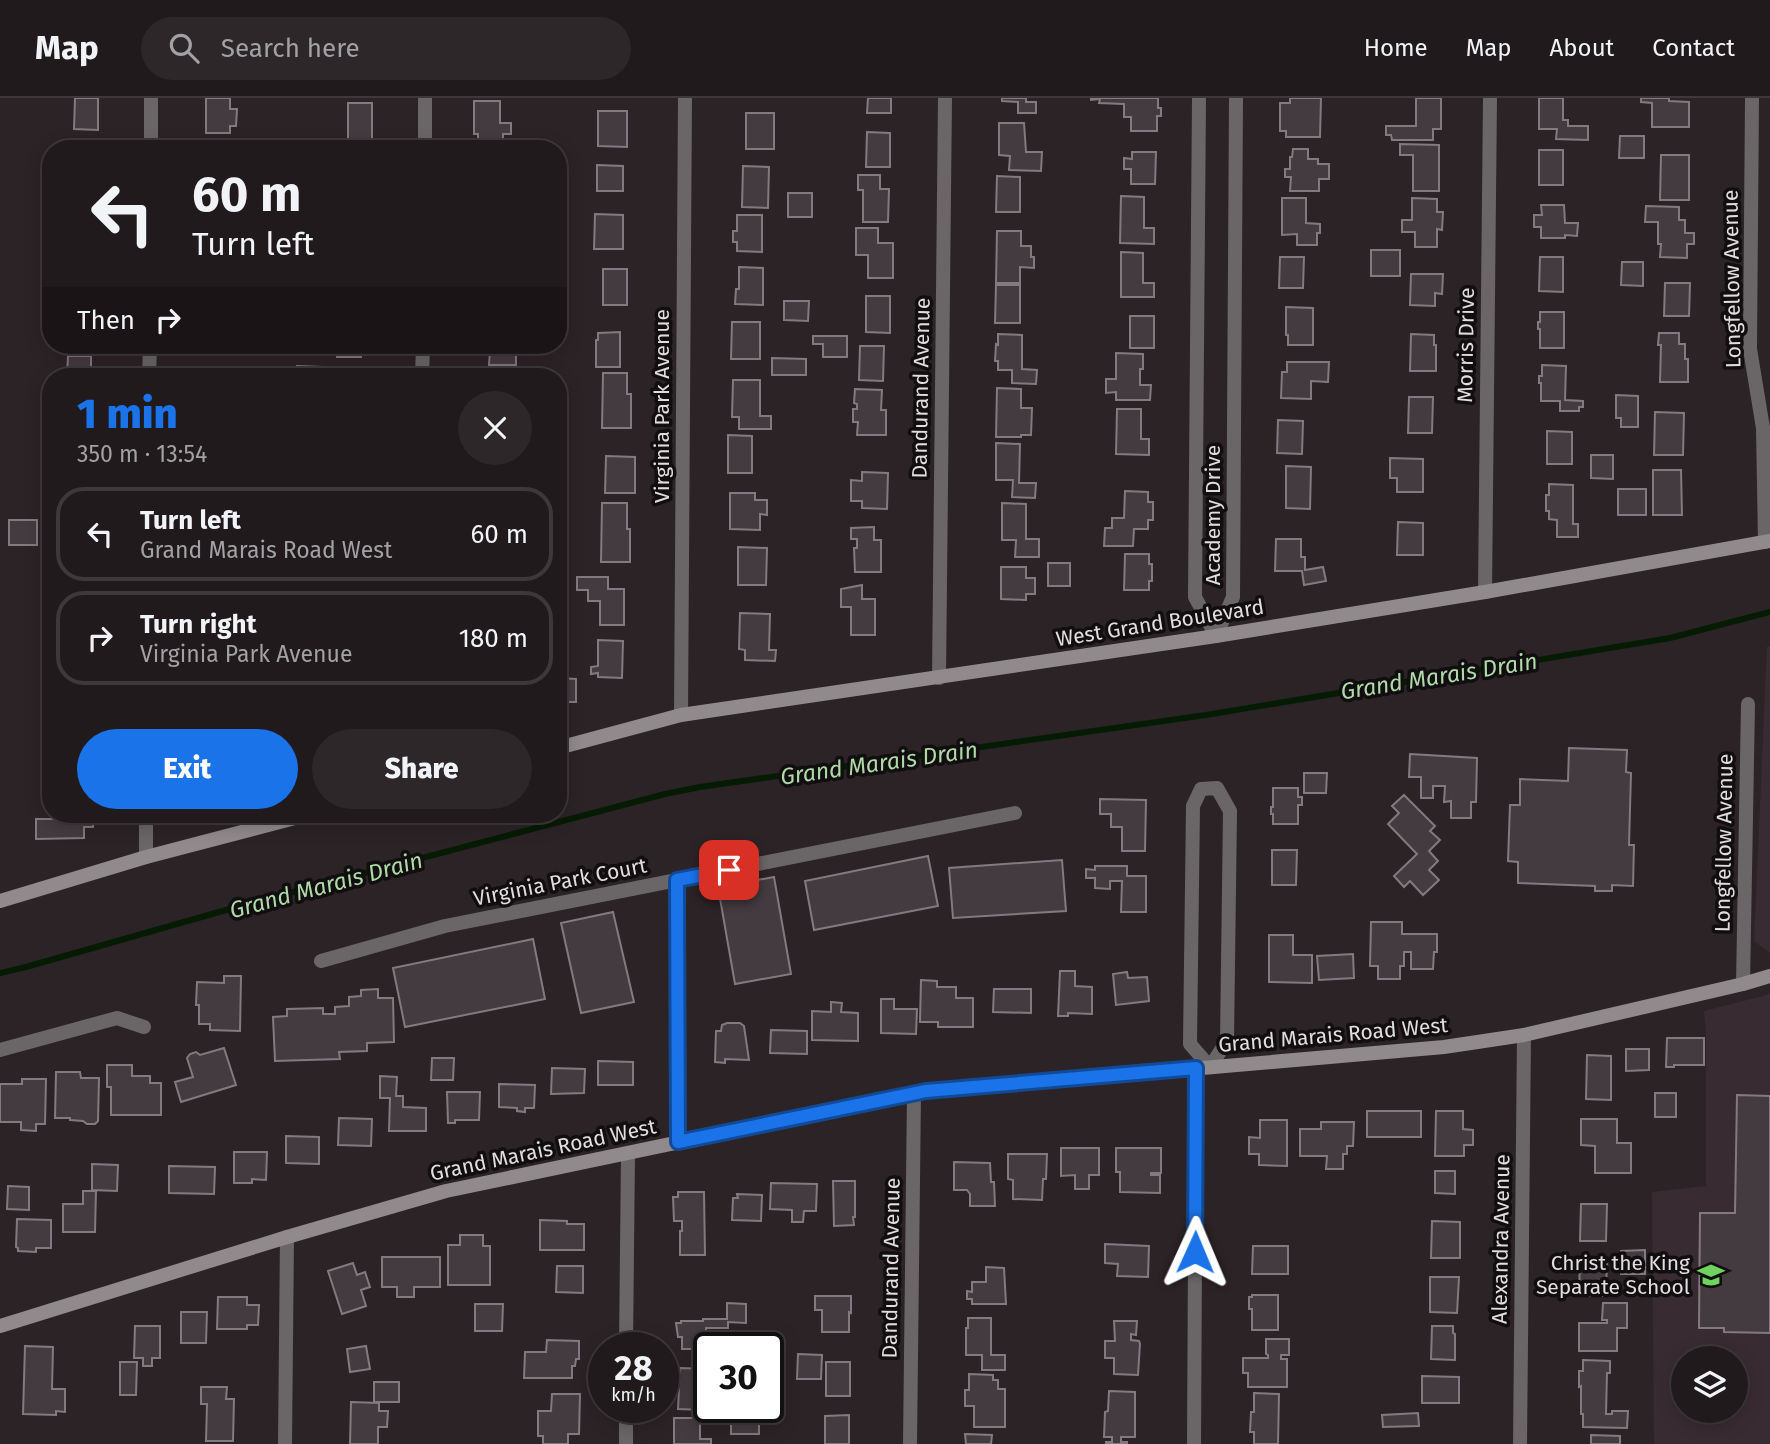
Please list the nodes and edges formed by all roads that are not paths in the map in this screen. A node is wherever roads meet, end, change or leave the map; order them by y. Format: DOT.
graph roads {
  1 [pos="152,98"];
  2 [pos="425,98"];
  3 [pos="685,98"];
  4 [pos="945,98"];
  5 [pos="1199,98"];
  6 [pos="1236,98"];
  7 [pos="1490,98"];
  8 [pos="1752,98"];
  9 [pos="151,140"];
  10 [pos="425,140"];
  11 [pos="1768,542"];
  12 [pos="1485,592"];
  13 [pos="1216,636"];
  14 [pos="939,678"];
  15 [pos="1748,704"];
  16 [pos="681,715"];
  17 [pos="567,746"];
  18 [pos="1015,813"];
  19 [pos="146,823"];
  20 [pos="276,823"];
  21 [pos="146,857"];
  22 [pos="677,880"];
  23 [pos="0,901"];
  24 [pos="321,961"];
  25 [pos="1770,976"];
  26 [pos="1743,984"];
  27 [pos="144,1027"];
  28 [pos="1524,1035"];
  29 [pos="0,1049"];
  30 [pos="1203,1067"];
  31 [pos="914,1093"];
  32 [pos="678,1142"];
  33 [pos="628,1153"];
  34 [pos="287,1237"];
  35 [pos="0,1326"];
  36 [pos="626,1332"];
  37 [pos="626,1423"];
  38 [pos="285,1444"];
  39 [pos="626,1444"];
  40 [pos="910,1444"];
  41 [pos="1194,1444"];
  42 [pos="1520,1444"];
  1 -- 9 [label="street"];
  2 -- 10 [label="street"];
  3 -- 16 [label="street, Virginia Park Avenue"];
  4 -- 14 [label="street, Dandurand Avenue"];
  5 -- 13 [label="street, Academy Drive"];
  6 -- 13 [label="street, Academy Drive"];
  7 -- 12 [label="street, Morris Drive"];
  8 -- 11 [label="street, Longfellow Avenue"];
  11 -- 12 [label="street, West Grand Boulevard"];
  12 -- 13 [label="street, West Grand Boulevard"];
  13 -- 14 [label="street, West Grand Boulevard"];
  14 -- 16 [label="street, West Grand Boulevard"];
  15 -- 26 [label="street, Longfellow Avenue"];
  16 -- 17 [label="street, West Grand Boulevard"];
  18 -- 22 [label="street, Virginia Park Court"];
  19 -- 21 [label="street"];
  20 -- 21 [label="street"];
  21 -- 23 [label="street"];
  22 -- 24 [label="street, Virginia Park Court"];
  22 -- 32 [label="street"];
  25 -- 26 [label="street, Grand Marais Road West"];
  26 -- 28 [label="street, Grand Marais Road West"];
  27 -- 29 [label="street"];
  28 -- 30 [label="street, Grand Marais Road West"];
  28 -- 42 [label="street, Alexandra Avenue"];
  30 -- 30 [label="street"];
  30 -- 31 [label="street, Grand Marais Road West"];
  30 -- 41 [label="street"];
  31 -- 32 [label="street, Grand Marais Road West"];
  31 -- 40 [label="street, Dandurand Avenue"];
  32 -- 33 [label="street, Grand Marais Road West"];
  33 -- 34 [label="street, Grand Marais Road West"];
  33 -- 36 [label="street"];
  34 -- 35 [label="street, Grand Marais Road West"];
  34 -- 38 [label="street"];
  37 -- 39 [label="street"];
}
